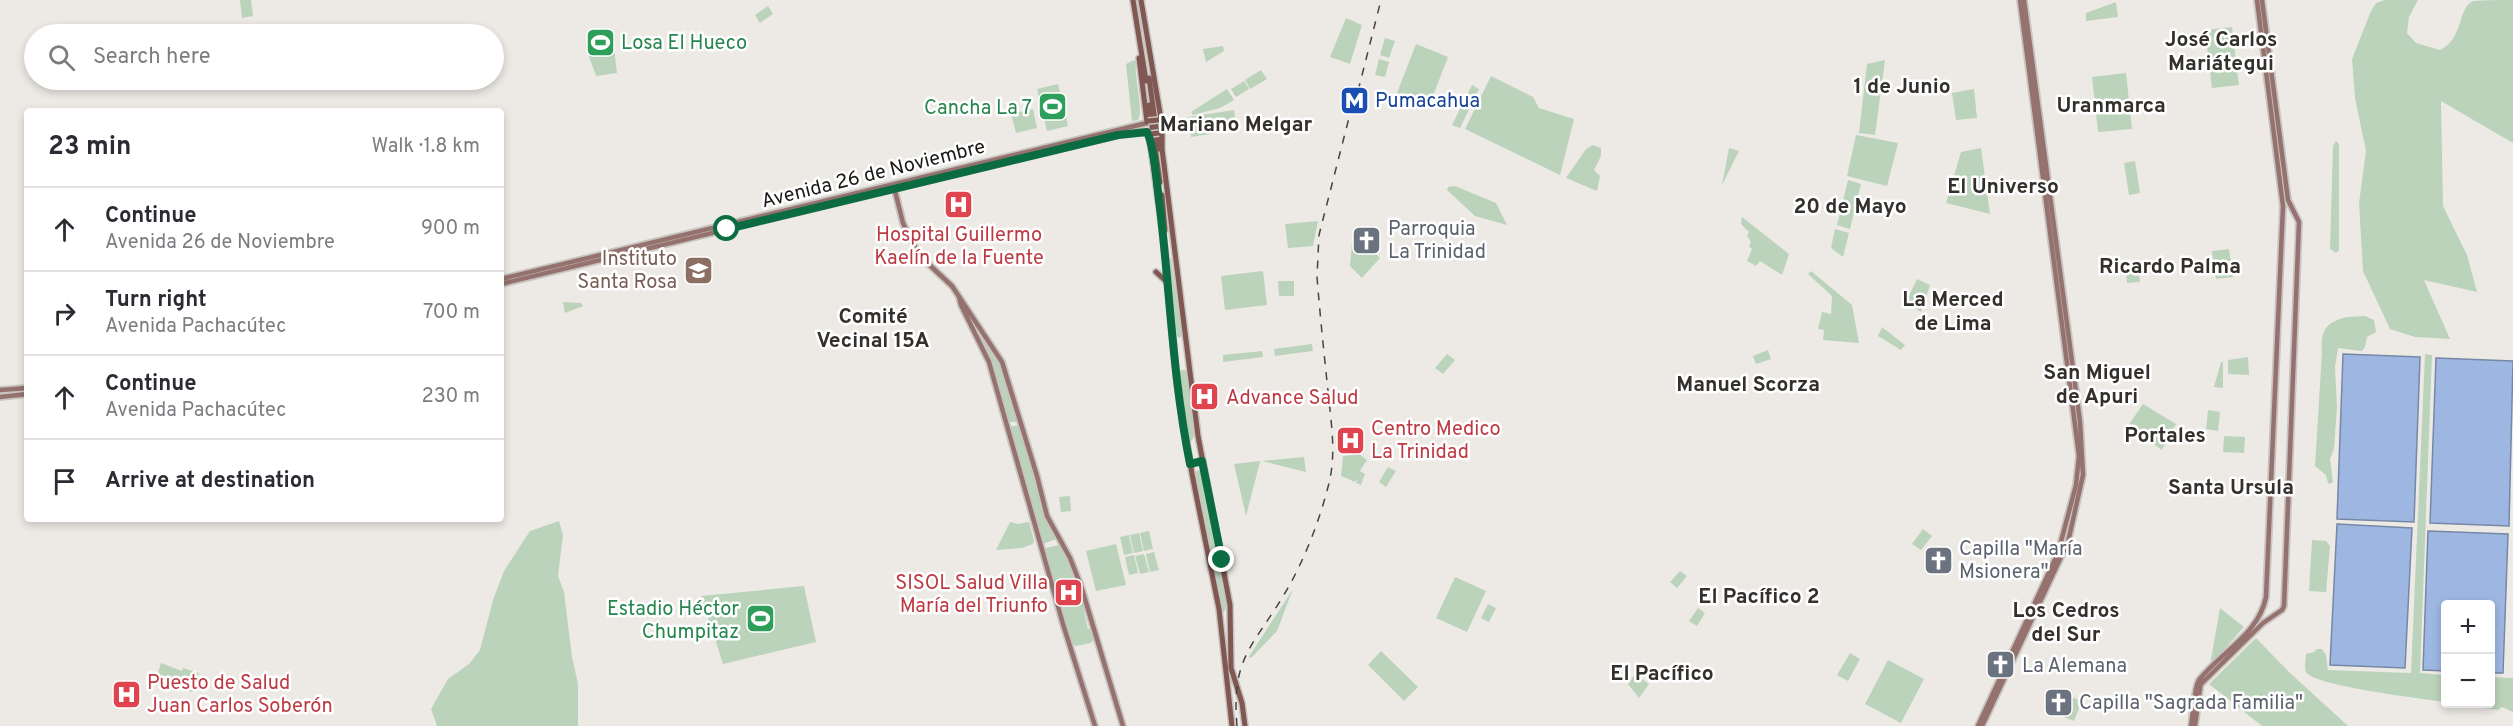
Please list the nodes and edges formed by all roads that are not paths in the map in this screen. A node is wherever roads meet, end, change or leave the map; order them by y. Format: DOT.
graph roads {
  1 [pos="1136,0"];
  2 [pos="2022,0"];
  3 [pos="2257,0"];
  4 [pos="2262,0"];
  5 [pos="1159,120"];
  6 [pos="1147,122"];
  7 [pos="1161,132"];
  8 [pos="1149,133"];
  9 [pos="894,187"];
  10 [pos="1166,250"];
  11 [pos="1174,251"];
  12 [pos="1156,272"];
  13 [pos="504,278"];
  14 [pos="504,283"];
  15 [pos="1169,284"];
  16 [pos="959,297"];
  17 [pos="1185,337"];
  18 [pos="1173,338"];
  19 [pos="24,388"];
  20 [pos="0,390"];
  21 [pos="24,394"];
  22 [pos="0,397"];
  23 [pos="1202,461"];
  24 [pos="1190,464"];
  25 [pos="1222,530"];
  26 [pos="1217,540"];
  27 [pos="1209,559"];
  28 [pos="1202,560"];
  29 [pos="1223,570"];
  30 [pos="1231,576"];
  31 [pos="2200,681"];
  32 [pos="1095,726"];
  33 [pos="1123,726"];
  34 [pos="1232,726"];
  35 [pos="1245,726"];
  36 [pos="1980,726"];
  37 [pos="2193,726"];
  1 -- 5 [label="main road"];
  1 -- 6 [label="main road"];
  1 -- 10 [label="main road"];
  1 -- 11 [label="main road"];
  2 -- 36 [label="main road"];
  3 -- 31 [label="main road"];
  4 -- 31 [label="main road"];
  5 -- 6 [label="main road, bridge"];
  5 -- 7 [label="main road"];
  6 -- 8 [label="main road"];
  6 -- 9 [label="main road, Avenida 26 de Noviembre"];
  7 -- 8 [label="main road, bridge"];
  7 -- 11 [label="main road"];
  8 -- 9 [label="main road, Avenida 26 de Noviembre"];
  8 -- 10 [label="main road"];
  9 -- 13 [label="main road, Avenida 26 de Noviembre"];
  9 -- 14 [label="main road, Avenida 26 de Noviembre"];
  9 -- 16 [label="main road"];
  10 -- 15 [label="main road"];
  11 -- 17 [label="main road"];
  12 -- 15 [label="main road"];
  15 -- 18 [label="main road"];
  16 -- 32 [label="main road"];
  16 -- 33 [label="main road"];
  17 -- 18 [label="main road"];
  17 -- 23 [label="main road"];
  18 -- 24 [label="main road"];
  19 -- 20 [label="main road"];
  21 -- 22 [label="main road"];
  23 -- 24 [label="main road"];
  23 -- 26 [label="main road"];
  24 -- 27 [label="main road"];
  25 -- 26 [label="main road"];
  26 -- 29 [label="main road"];
  27 -- 28 [label="main road"];
  27 -- 34 [label="main road"];
  29 -- 30 [label="main road"];
  29 -- 35 [label="main road"];
  31 -- 37 [label="main road"];
}
